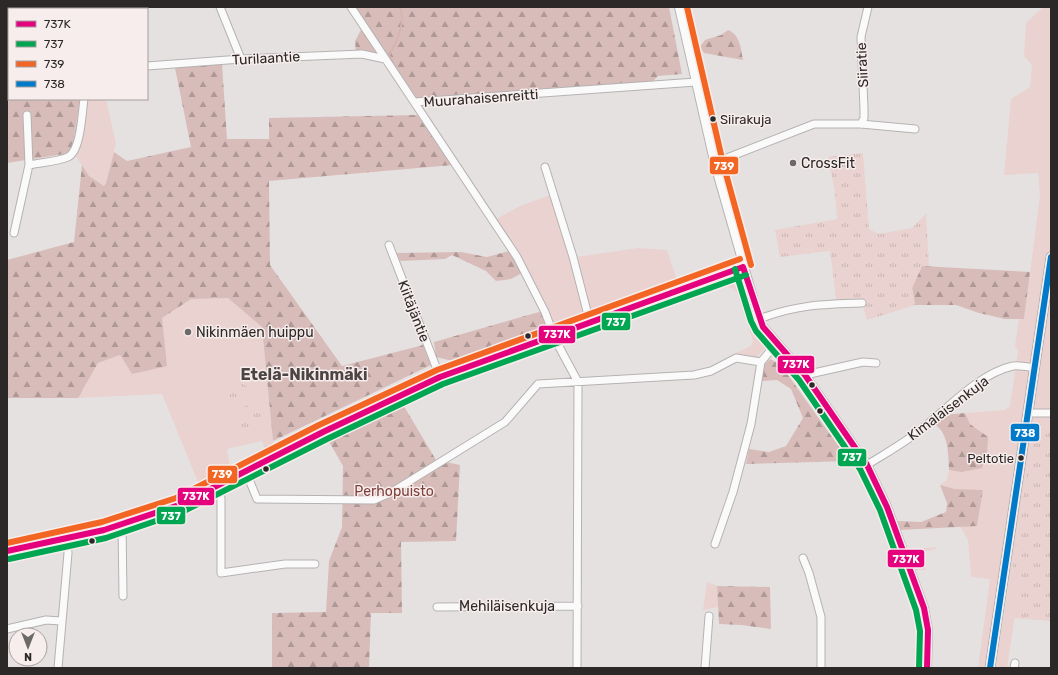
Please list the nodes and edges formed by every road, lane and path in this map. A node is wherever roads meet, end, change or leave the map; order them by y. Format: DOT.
graph roads {
  1 [pos="220,7"];
  2 [pos="351,7"];
  3 [pos="678,7"];
  4 [pos="868,7"];
  5 [pos="241,59"];
  6 [pos="385,59"];
  7 [pos="148,66"];
  8 [pos="696,82"];
  9 [pos="84,100"];
  10 [pos="415,102"];
  11 [pos="27,115"];
  12 [pos="861,124"];
  13 [pos="915,129"];
  14 [pos="714,163"];
  15 [pos="29,165"];
  16 [pos="545,167"];
  17 [pos="14,233"];
  18 [pos="389,245"];
  19 [pos="1051,257"];
  20 [pos="743,267"];
  21 [pos="862,303"];
  22 [pos="759,319"];
  23 [pos="590,323"];
  24 [pos="555,336"];
  25 [pos="779,346"];
  26 [pos="761,362"];
  27 [pos="876,363"];
  28 [pos="1034,368"];
  29 [pos="804,375"];
  30 [pos="440,377"];
  31 [pos="578,382"];
  32 [pos="1028,413"];
  33 [pos="1051,413"];
  34 [pos="867,465"];
  35 [pos="246,472"];
  36 [pos="219,485"];
  37 [pos="122,525"];
  38 [pos="67,539"];
  39 [pos="715,544"];
  40 [pos="7,551"];
  41 [pos="803,558"];
  42 [pos="315,564"];
  43 [pos="123,596"];
  44 [pos="578,606"];
  45 [pos="437,607"];
  46 [pos="709,616"];
  47 [pos="61,620"];
  48 [pos="7,629"];
  49 [pos="58,668"];
  50 [pos="577,668"];
  51 [pos="705,668"];
  52 [pos="821,668"];
  53 [pos="927,668"];
  54 [pos="990,668"];
  1 -- 5 [label="street"];
  2 -- 6 [label="street, Muurahaisenreitti"];
  3 -- 8 [label="street"];
  4 -- 12 [label="street, Siiratie"];
  5 -- 6 [label="street, Turilaantie"];
  5 -- 7 [label="street, Turilaantie"];
  6 -- 10 [label="street, Muurahaisenreitti"];
  8 -- 10 [label="street, Muurahaisenreitti"];
  8 -- 14 [label="street"];
  9 -- 15 [label="street"];
  10 -- 24 [label="street"];
  11 -- 15 [label="street"];
  12 -- 13 [label="street"];
  12 -- 14 [label="street"];
  14 -- 20 [label="street"];
  15 -- 17 [label="street"];
  16 -- 23 [label="street"];
  18 -- 30 [label="street, Kiitäjäntie"];
  19 -- 28 [label="main road"];
  20 -- 22 [label="street"];
  20 -- 23 [label="street"];
  21 -- 22 [label="street"];
  22 -- 25 [label="street"];
  23 -- 24 [label="street"];
  24 -- 30 [label="street"];
  24 -- 31 [label="street"];
  25 -- 26 [label="street"];
  25 -- 29 [label="street"];
  26 -- 31 [label="street"];
  26 -- 39 [label="street"];
  27 -- 29 [label="street"];
  28 -- 32 [label="main road"];
  28 -- 34 [label="street, Kimalaisenkuja"];
  29 -- 34 [label="street"];
  30 -- 35 [label="street"];
  31 -- 35 [label="street"];
  31 -- 44 [label="street"];
  32 -- 33 [label="street"];
  32 -- 54 [label="main road"];
  34 -- 53 [label="street"];
  35 -- 36 [label="street"];
  36 -- 37 [label="street"];
  36 -- 42 [label="street"];
  37 -- 38 [label="street"];
  37 -- 43 [label="street"];
  38 -- 40 [label="street"];
  38 -- 47 [label="street"];
  41 -- 52 [label="street"];
  44 -- 45 [label="street, Mehiläisenkuja"];
  44 -- 50 [label="street"];
  46 -- 51 [label="street"];
  47 -- 48 [label="street"];
  47 -- 49 [label="street"];
}
